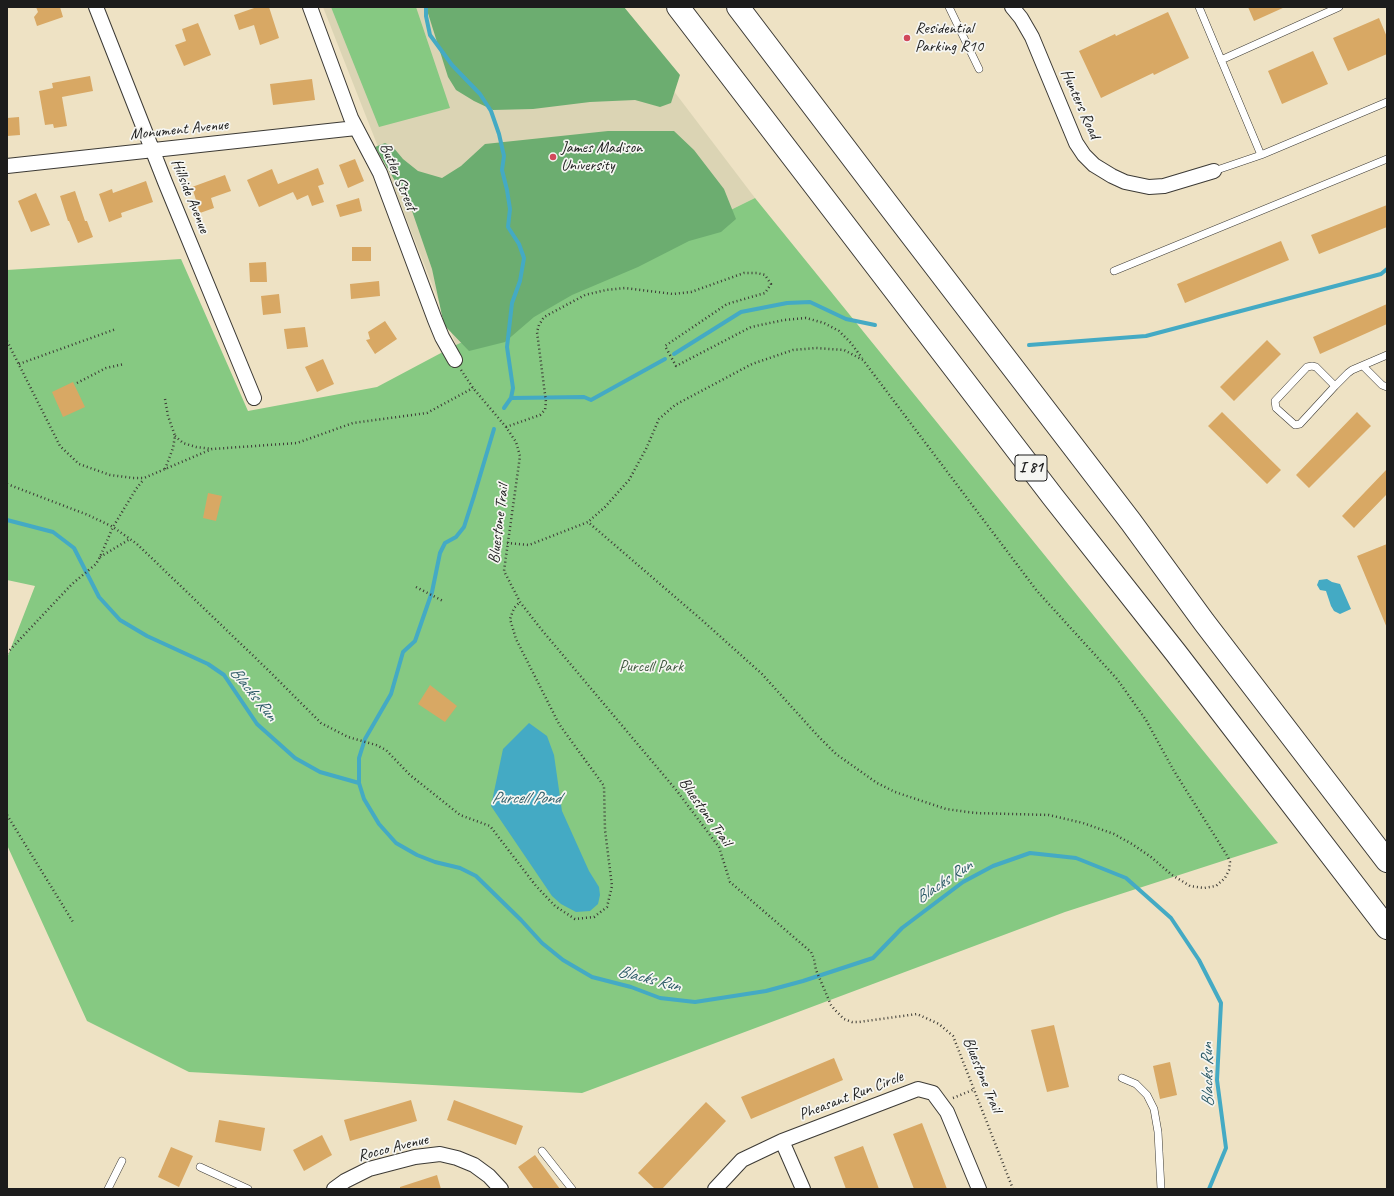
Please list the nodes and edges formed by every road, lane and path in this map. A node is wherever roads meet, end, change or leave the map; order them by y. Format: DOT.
graph roads {
  1 [pos="96,7"];
  2 [pos="310,7"];
  3 [pos="678,7"];
  4 [pos="738,7"];
  5 [pos="949,7"];
  6 [pos="1012,7"];
  7 [pos="1199,7"];
  8 [pos="1339,7"];
  9 [pos="1221,60"];
  10 [pos="979,69"];
  11 [pos="1387,102"];
  12 [pos="356,128"];
  13 [pos="153,150"];
  14 [pos="1261,155"];
  15 [pos="1387,159"];
  16 [pos="7,166"];
  17 [pos="1214,171"];
  18 [pos="1114,271"];
  19 [pos="116,329"];
  20 [pos="7,341"];
  21 [pos="1387,355"];
  22 [pos="454,360"];
  23 [pos="863,360"];
  24 [pos="19,364"];
  25 [pos="124,364"];
  26 [pos="1363,366"];
  27 [pos="77,383"];
  28 [pos="1335,386"];
  29 [pos="1387,387"];
  30 [pos="473,388"];
  31 [pos="165,398"];
  32 [pos="254,398"];
  33 [pos="506,427"];
  34 [pos="175,436"];
  35 [pos="212,449"];
  36 [pos="164,470"];
  37 [pos="144,478"];
  38 [pos="7,484"];
  39 [pos="588,522"];
  40 [pos="113,527"];
  41 [pos="130,539"];
  42 [pos="507,543"];
  43 [pos="100,557"];
  44 [pos="416,587"];
  45 [pos="443,601"];
  46 [pos="520,602"];
  47 [pos="7,653"];
  48 [pos="7,815"];
  49 [pos="1387,861"];
  50 [pos="74,922"];
  51 [pos="1387,928"];
  52 [pos="1122,1078"];
  53 [pos="975,1089"];
  54 [pos="941,1104"];
  55 [pos="782,1141"];
  56 [pos="542,1151"];
  57 [pos="122,1162"];
  58 [pos="200,1167"];
  59 [pos="108,1189"];
  60 [pos="248,1189"];
  61 [pos="334,1189"];
  62 [pos="501,1189"];
  63 [pos="572,1189"];
  64 [pos="715,1189"];
  65 [pos="803,1189"];
  66 [pos="979,1189"];
  67 [pos="1013,1189"];
  68 [pos="1161,1189"];
  1 -- 13 [label="street, Hillside Avenue"];
  2 -- 12 [label="street, Butler Street"];
  3 -- 51 [label="highway, I 81"];
  4 -- 49 [label="highway"];
  5 -- 10 [label="lane"];
  6 -- 17 [label="street, Hunters Road"];
  7 -- 9 [label="lane"];
  8 -- 9 [label="lane"];
  9 -- 14 [label="lane"];
  11 -- 14 [label="lane"];
  12 -- 13 [label="street, Monument Avenue"];
  12 -- 22 [label="street, Butler Street"];
  13 -- 16 [label="street, Monument Avenue"];
  13 -- 32 [label="street, Hillside Avenue"];
  14 -- 17 [label="lane"];
  15 -- 18 [label="lane"];
  19 -- 24 [label="path"];
  20 -- 24 [label="path"];
  21 -- 26 [label="lane"];
  22 -- 30 [label="path, Bluestone Trail"];
  23 -- 33 [label="path"];
  23 -- 39 [label="path"];
  23 -- 39 [label="path"];
  24 -- 37 [label="path"];
  25 -- 27 [label="path"];
  26 -- 28 [label="lane"];
  26 -- 29 [label="lane"];
  28 -- 28 [label="lane"];
  30 -- 33 [label="path, Bluestone Trail"];
  30 -- 35 [label="path"];
  31 -- 34 [label="path"];
  33 -- 42 [label="path, Bluestone Trail"];
  34 -- 35 [label="path"];
  34 -- 36 [label="path"];
  35 -- 36 [label="path"];
  36 -- 37 [label="path"];
  37 -- 40 [label="path"];
  38 -- 40 [label="path"];
  39 -- 42 [label="path"];
  40 -- 41 [label="path"];
  40 -- 43 [label="path"];
  41 -- 43 [label="path"];
  41 -- 46 [label="path"];
  42 -- 46 [label="path, Bluestone Trail"];
  43 -- 47 [label="path"];
  44 -- 45 [label="path"];
  46 -- 53 [label="path, Bluestone Trail"];
  48 -- 50 [label="path"];
  52 -- 68 [label="lane"];
  53 -- 54 [label="path"];
  53 -- 67 [label="path, Bluestone Trail"];
  54 -- 55 [label="street, Pheasant Run Circle"];
  54 -- 66 [label="street, Pheasant Run Circle"];
  55 -- 64 [label="street, Pheasant Run Circle"];
  55 -- 65 [label="street"];
  56 -- 63 [label="lane"];
  57 -- 59 [label="lane"];
  58 -- 60 [label="lane"];
  61 -- 62 [label="street, Rocco Avenue"];
}
